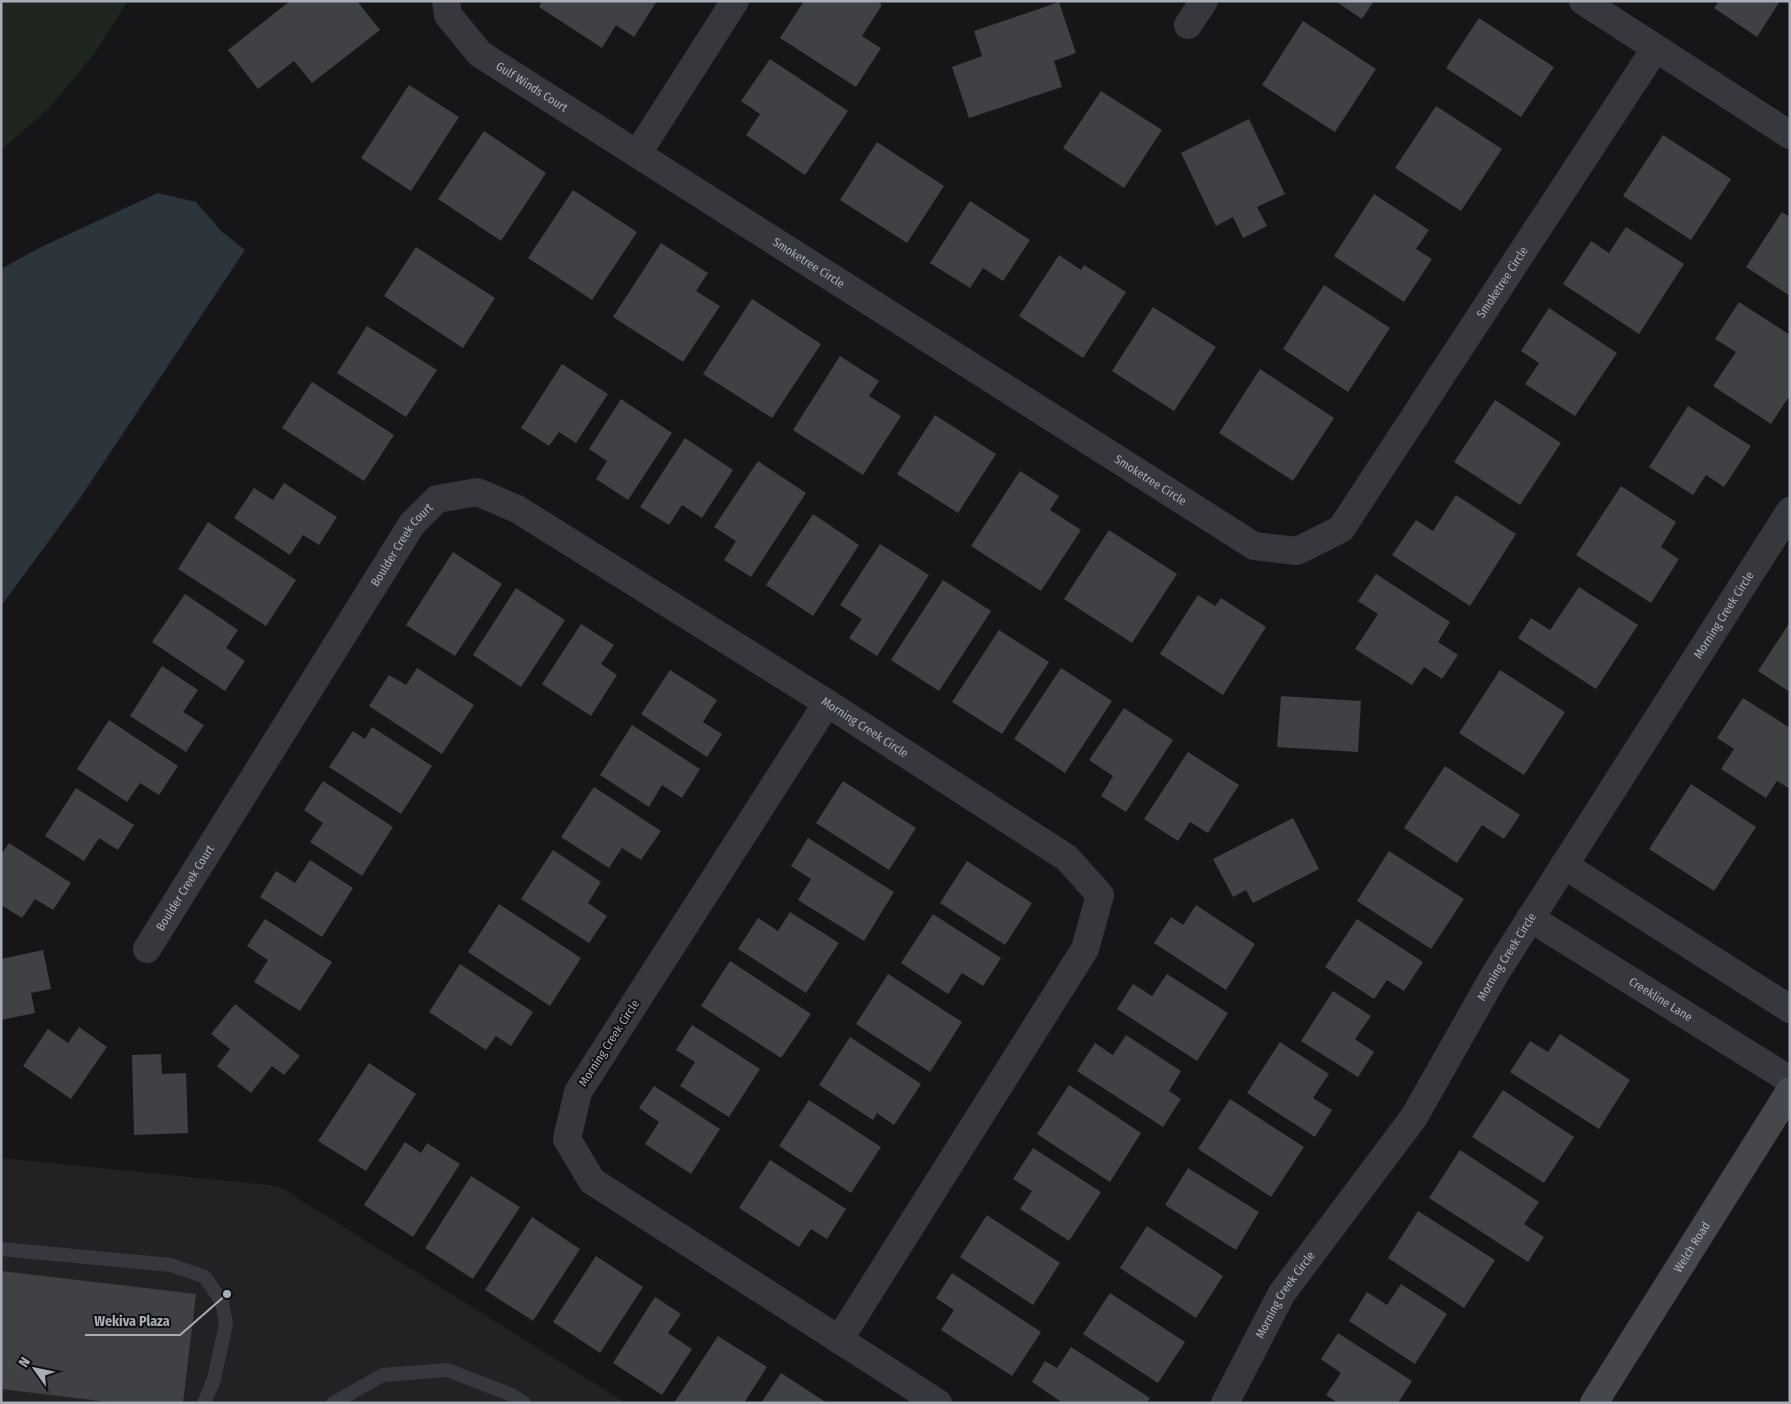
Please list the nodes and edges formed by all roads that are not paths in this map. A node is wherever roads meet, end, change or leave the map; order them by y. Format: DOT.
graph roads {
  1 [pos="446,1"];
  2 [pos="735,1"];
  3 [pos="1204,1"];
  4 [pos="1583,1"];
  5 [pos="1188,25"];
  6 [pos="1654,49"];
  7 [pos="1790,135"];
  8 [pos="638,153"];
  9 [pos="1790,511"];
  10 [pos="827,702"];
  11 [pos="1564,864"];
  12 [pos="1530,918"];
  13 [pos="147,950"];
  14 [pos="1790,1009"];
  15 [pos="1790,1080"];
  16 [pos="1790,1091"];
  17 [pos="1,1249"];
  18 [pos="838,1340"];
  19 [pos="204,1403"];
  20 [pos="333,1403"];
  21 [pos="524,1403"];
  22 [pos="938,1403"];
  23 [pos="1225,1403"];
  24 [pos="1594,1403"];
  1 -- 8 [label="street, Gulf Winds Court"];
  2 -- 8 [label="street"];
  3 -- 5 [label="street"];
  4 -- 6 [label="street"];
  6 -- 7 [label="street"];
  6 -- 8 [label="street, Smoketree Circle"];
  9 -- 11 [label="street, Morning Creek Circle"];
  10 -- 13 [label="street, Boulder Creek Court"];
  10 -- 18 [label="street, Morning Creek Circle"];
  10 -- 18 [label="street, Morning Creek Circle"];
  11 -- 12 [label="street, Morning Creek Circle"];
  11 -- 14 [label="street"];
  12 -- 15 [label="street, Creekline Lane"];
  12 -- 23 [label="street, Morning Creek Circle"];
  16 -- 24 [label="main road, Welch Road"];
  17 -- 19 [label="lane"];
  18 -- 22 [label="street, Morning Creek Circle"];
  20 -- 21 [label="lane"];
}
